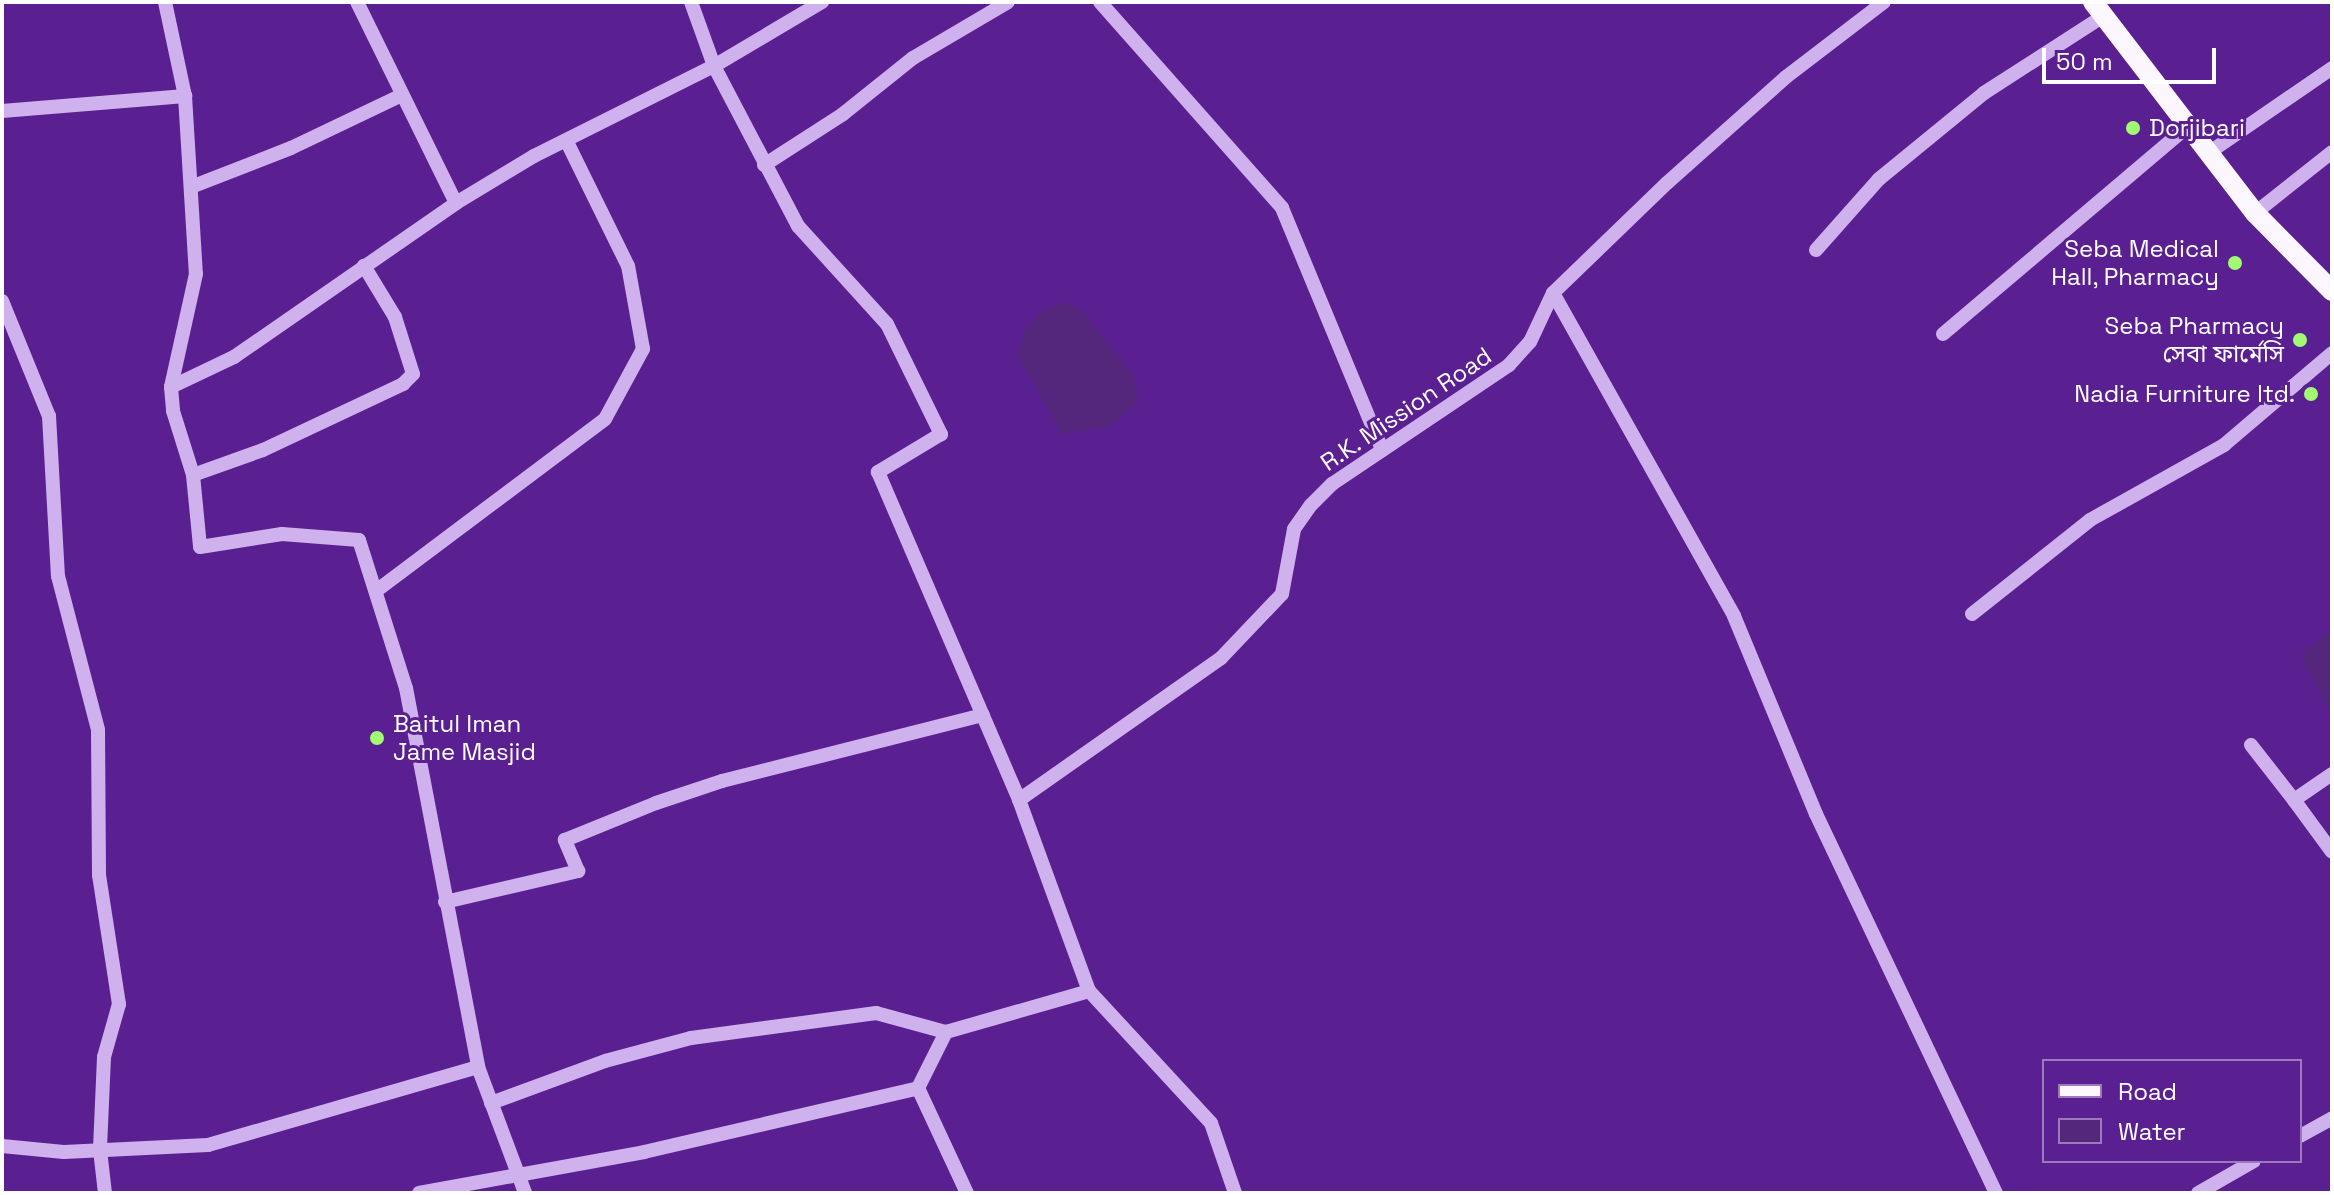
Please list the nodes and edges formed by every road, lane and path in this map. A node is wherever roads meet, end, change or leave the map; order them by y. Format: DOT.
graph roads {
  1 [pos="165,2"];
  2 [pos="357,2"];
  3 [pos="691,2"];
  4 [pos="822,2"];
  5 [pos="1008,2"];
  6 [pos="1884,2"];
  7 [pos="1103,3"];
  8 [pos="2098,10"];
  9 [pos="714,66"];
  10 [pos="2332,68"];
  11 [pos="402,95"];
  12 [pos="185,96"];
  13 [pos="2,111"];
  14 [pos="2186,128"];
  15 [pos="566,140"];
  16 [pos="2332,152"];
  17 [pos="2207,154"];
  18 [pos="764,165"];
  19 [pos="191,187"];
  20 [pos="456,203"];
  21 [pos="2255,213"];
  22 [pos="1816,250"];
  23 [pos="364,266"];
  24 [pos="2332,291"];
  25 [pos="1553,293"];
  26 [pos="2,301"];
  27 [pos="1943,334"];
  28 [pos="2332,353"];
  29 [pos="171,387"];
  30 [pos="1382,450"];
  31 [pos="193,475"];
  32 [pos="376,591"];
  33 [pos="1972,614"];
  34 [pos="983,715"];
  35 [pos="2251,745"];
  36 [pos="2332,774"];
  37 [pos="1019,800"];
  38 [pos="2294,800"];
  39 [pos="2332,852"];
  40 [pos="445,902"];
  41 [pos="1089,991"];
  42 [pos="946,1032"];
  43 [pos="478,1067"];
  44 [pos="918,1088"];
  45 [pos="491,1103"];
  46 [pos="2332,1118"];
  47 [pos="2302,1135"];
  48 [pos="2,1146"];
  49 [pos="100,1150"];
  50 [pos="2250,1163"];
  51 [pos="516,1173"];
  52 [pos="105,1193"];
  53 [pos="419,1193"];
  54 [pos="525,1193"];
  55 [pos="967,1193"];
  56 [pos="1235,1193"];
  57 [pos="1996,1193"];
  58 [pos="2198,1193"];
  1 -- 12 [label="street"];
  2 -- 11 [label="street"];
  3 -- 9 [label="street"];
  4 -- 9 [label="street"];
  5 -- 18 [label="street"];
  6 -- 25 [label="street, R.K. Mission Road"];
  7 -- 30 [label="street"];
  8 -- 14 [label="main road"];
  8 -- 22 [label="street"];
  9 -- 15 [label="street"];
  9 -- 18 [label="street"];
  10 -- 17 [label="street"];
  11 -- 19 [label="street"];
  11 -- 20 [label="street"];
  12 -- 13 [label="street"];
  12 -- 19 [label="street"];
  14 -- 17 [label="main road"];
  14 -- 27 [label="street"];
  15 -- 20 [label="street"];
  15 -- 32 [label="street"];
  16 -- 21 [label="street"];
  17 -- 21 [label="main road"];
  18 -- 34 [label="street"];
  19 -- 29 [label="street"];
  20 -- 23 [label="street"];
  21 -- 24 [label="main road"];
  23 -- 29 [label="street"];
  23 -- 31 [label="street"];
  25 -- 30 [label="street, R.K. Mission Road"];
  25 -- 57 [label="street"];
  26 -- 49 [label="street"];
  28 -- 33 [label="street"];
  29 -- 31 [label="street"];
  30 -- 37 [label="street, R.K. Mission Road"];
  31 -- 32 [label="street"];
  32 -- 40 [label="street"];
  34 -- 37 [label="street"];
  34 -- 40 [label="street"];
  35 -- 38 [label="street"];
  36 -- 38 [label="street"];
  37 -- 41 [label="street"];
  38 -- 39 [label="street"];
  40 -- 43 [label="street"];
  41 -- 42 [label="street"];
  41 -- 56 [label="street"];
  42 -- 44 [label="street"];
  42 -- 45 [label="street"];
  43 -- 45 [label="street"];
  43 -- 49 [label="street"];
  44 -- 51 [label="street"];
  44 -- 55 [label="street"];
  45 -- 51 [label="street"];
  46 -- 47 [label="street"];
  48 -- 49 [label="street"];
  49 -- 52 [label="street"];
  50 -- 58 [label="street"];
  51 -- 53 [label="street"];
  51 -- 54 [label="street"];
}
